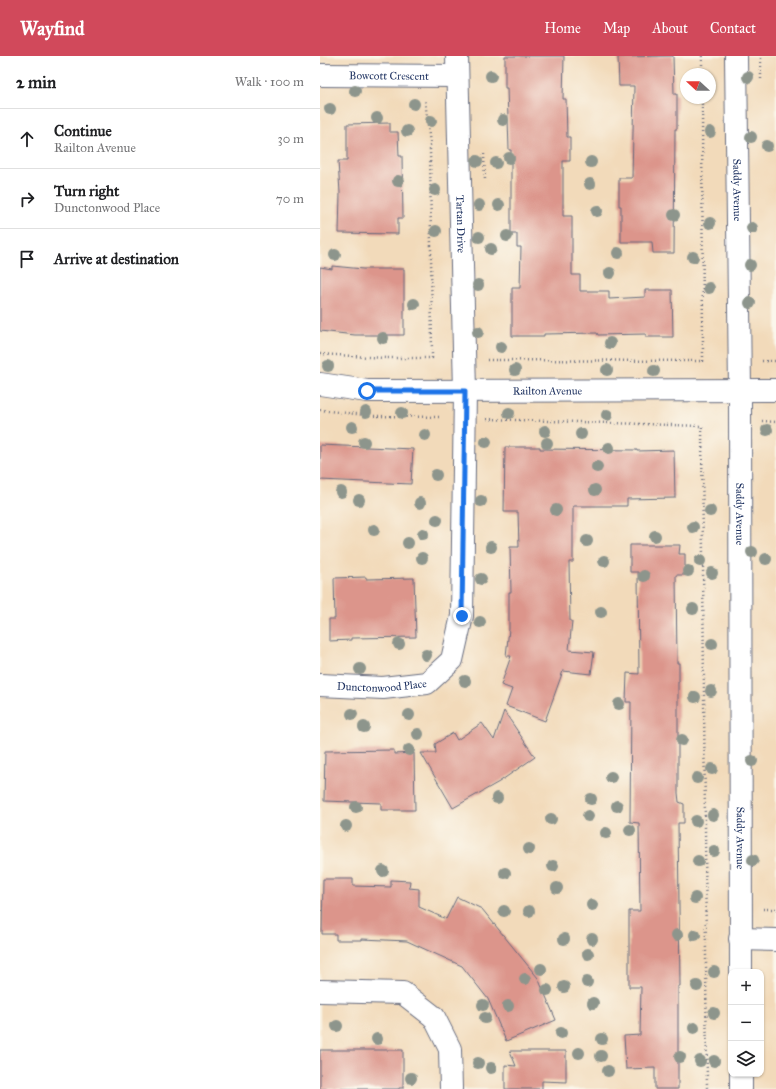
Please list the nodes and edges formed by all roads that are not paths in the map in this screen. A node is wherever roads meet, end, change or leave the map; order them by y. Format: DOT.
graph roads {
  1 [pos="736,56"];
  2 [pos="457,66"];
  3 [pos="320,75"];
  4 [pos="320,384"];
  5 [pos="740,389"];
  6 [pos="776,390"];
  7 [pos="465,391"];
  8 [pos="320,685"];
  9 [pos="740,939"];
  10 [pos="776,940"];
  11 [pos="740,969"];
  12 [pos="320,991"];
  13 [pos="741,1077"];
  14 [pos="451,1089"];
  15 [pos="741,1089"];
  1 -- 5 [label="street, Saddy Avenue"];
  2 -- 3 [label="street, Bowcott Crescent"];
  2 -- 7 [label="street, Tartan Drive"];
  4 -- 7 [label="street, Railton Avenue"];
  5 -- 6 [label="street, Railton Avenue"];
  5 -- 7 [label="street, Railton Avenue"];
  5 -- 9 [label="street, Saddy Avenue"];
  7 -- 8 [label="street, Dunctonwood Place"];
  9 -- 10 [label="street"];
  9 -- 11 [label="street, Saddy Avenue"];
  12 -- 14 [label="street"];
  13 -- 15 [label="street"];
}
